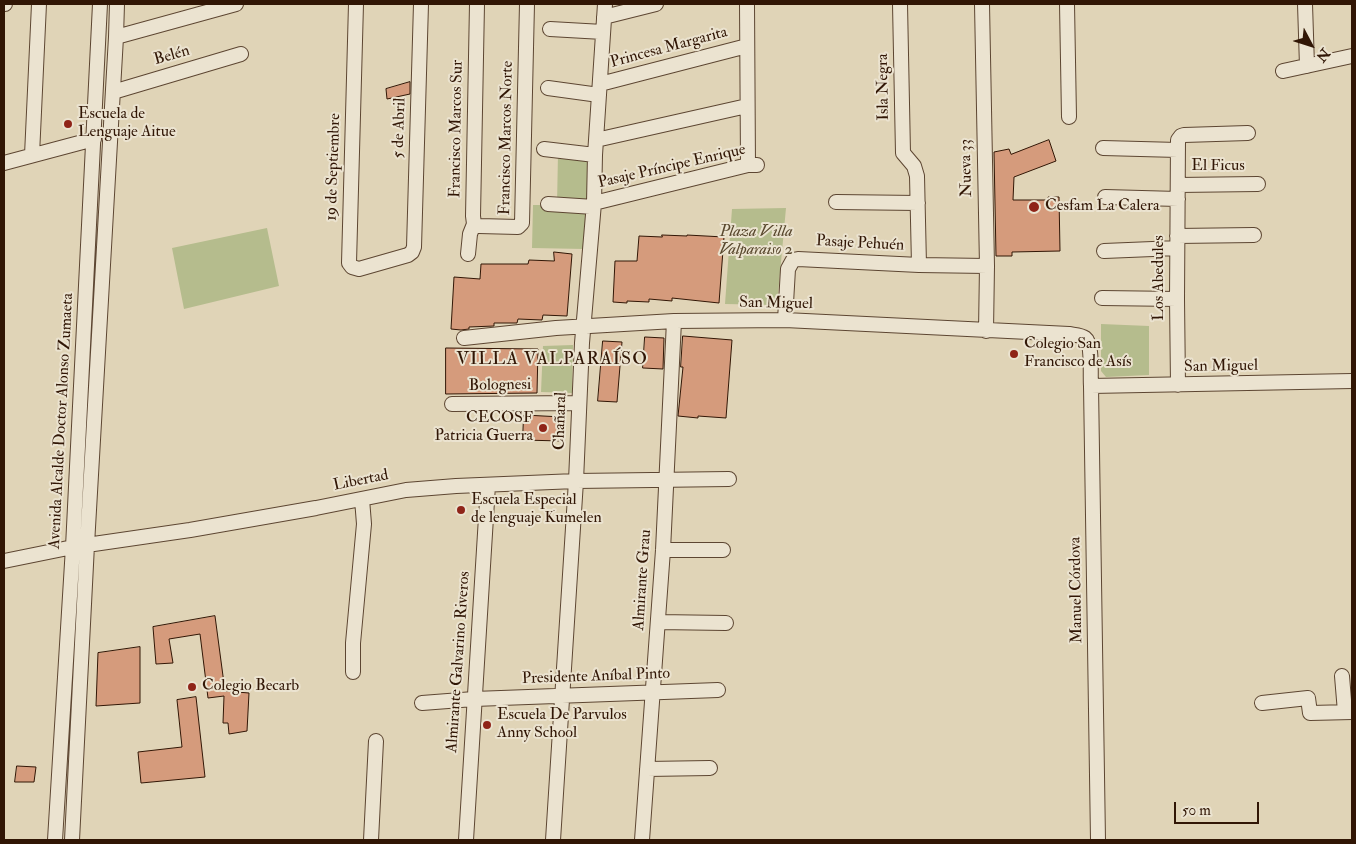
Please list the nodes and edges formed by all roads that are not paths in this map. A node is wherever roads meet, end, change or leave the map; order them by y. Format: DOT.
graph roads {
  1 [pos="39,4"];
  2 [pos="100,4"];
  3 [pos="117,4"];
  4 [pos="236,4"];
  5 [pos="356,4"];
  6 [pos="421,4"];
  7 [pos="477,4"];
  8 [pos="527,4"];
  9 [pos="656,4"];
  10 [pos="746,4"];
  11 [pos="900,4"];
  12 [pos="982,4"];
  13 [pos="1067,4"];
  14 [pos="1305,4"];
  15 [pos="604,10"];
  16 [pos="550,29"];
  17 [pos="603,32"];
  18 [pos="116,37"];
  19 [pos="747,46"];
  20 [pos="241,54"];
  21 [pos="1352,56"];
  22 [pos="1307,66"];
  23 [pos="1283,71"];
  24 [pos="548,88"];
  25 [pos="599,90"];
  26 [pos="113,92"];
  27 [pos="747,106"];
  28 [pos="1069,117"];
  29 [pos="1248,133"];
  30 [pos="94,139"];
  31 [pos="596,140"];
  32 [pos="1178,145"];
  33 [pos="1103,148"];
  34 [pos="544,149"];
  35 [pos="595,155"];
  36 [pos="32,156"];
  37 [pos="4,163"];
  38 [pos="1258,184"];
  39 [pos="1178,185"];
  40 [pos="1105,197"];
  41 [pos="1178,200"];
  42 [pos="836,202"];
  43 [pos="918,203"];
  44 [pos="548,204"];
  45 [pos="594,205"];
  46 [pos="474,224"];
  47 [pos="1254,235"];
  48 [pos="1177,242"];
  49 [pos="1104,251"];
  50 [pos="412,252"];
  51 [pos="468,254"];
  52 [pos="919,265"];
  53 [pos="987,266"];
  54 [pos="1102,298"];
  55 [pos="1177,299"];
  56 [pos="785,320"];
  57 [pos="674,322"];
  58 [pos="584,326"];
  59 [pos="986,331"];
  60 [pos="464,338"];
  61 [pos="1087,339"];
  62 [pos="1352,381"];
  63 [pos="1178,385"];
  64 [pos="1091,386"];
  65 [pos="579,403"];
  66 [pos="452,404"];
  67 [pos="729,478"];
  68 [pos="666,480"];
  69 [pos="576,481"];
  70 [pos="488,485"];
  71 [pos="362,499"];
  72 [pos="87,545"];
  73 [pos="73,547"];
  74 [pos="663,550"];
  75 [pos="723,550"];
  76 [pos="4,561"];
  77 [pos="658,622"];
  78 [pos="726,623"];
  79 [pos="353,672"];
  80 [pos="1342,676"];
  81 [pos="718,690"];
  82 [pos="652,691"];
  83 [pos="562,696"];
  84 [pos="474,699"];
  85 [pos="422,703"];
  86 [pos="1262,703"];
  87 [pos="1349,712"];
  88 [pos="376,741"];
  89 [pos="647,768"];
  90 [pos="710,768"];
  91 [pos="54,840"];
  92 [pos="72,840"];
  93 [pos="371,840"];
  94 [pos="466,840"];
  95 [pos="553,840"];
  96 [pos="642,840"];
  97 [pos="1098,840"];
  1 -- 36 [label="street"];
  2 -- 30 [label="street, Avenida Alcalde Doctor Alonso Zumaeta"];
  3 -- 18 [label="street, Avenida Alcalde Doctor Alonso Zumaeta"];
  4 -- 18 [label="street"];
  5 -- 50 [label="street, 19 de Septiembre"];
  6 -- 50 [label="street, 5 de Abril"];
  7 -- 46 [label="street, Francisco Marcos Sur"];
  8 -- 46 [label="street, Francisco Marcos Norte"];
  9 -- 15 [label="street"];
  10 -- 19 [label="street"];
  11 -- 43 [label="street, Isla Negra"];
  12 -- 53 [label="street, Nueva 33"];
  13 -- 28 [label="street"];
  14 -- 22 [label="street"];
  15 -- 17 [label="street, Chañaral"];
  16 -- 17 [label="street"];
  17 -- 25 [label="street, Chañaral"];
  18 -- 26 [label="street, Avenida Alcalde Doctor Alonso Zumaeta"];
  19 -- 25 [label="street, Princesa Margarita"];
  19 -- 27 [label="street"];
  20 -- 26 [label="street, Belén"];
  21 -- 22 [label="street"];
  22 -- 23 [label="street"];
  24 -- 25 [label="street"];
  25 -- 31 [label="street, Chañaral"];
  26 -- 72 [label="street, Avenida Alcalde Doctor Alonso Zumaeta"];
  27 -- 31 [label="street"];
  27 -- 45 [label="street, Pasaje Príncipe Enrique"];
  29 -- 32 [label="street"];
  30 -- 36 [label="street"];
  30 -- 73 [label="street, Avenida Alcalde Doctor Alonso Zumaeta"];
  31 -- 35 [label="street, Chañaral"];
  32 -- 33 [label="street"];
  32 -- 39 [label="street, Los Abedules"];
  34 -- 35 [label="street"];
  35 -- 45 [label="street, Chañaral"];
  36 -- 37 [label="street"];
  38 -- 39 [label="street, El Ficus"];
  39 -- 41 [label="street, Los Abedules"];
  40 -- 41 [label="street"];
  41 -- 48 [label="street, Los Abedules"];
  42 -- 43 [label="street"];
  43 -- 52 [label="street, Isla Negra"];
  44 -- 45 [label="street, Pasaje Príncipe Enrique"];
  45 -- 58 [label="street, Chañaral"];
  46 -- 51 [label="street, Francisco Marcos Sur"];
  47 -- 48 [label="street"];
  48 -- 49 [label="street"];
  48 -- 55 [label="street, Los Abedules"];
  52 -- 53 [label="street, Pasaje Pehuén"];
  52 -- 56 [label="street, Pasaje Pehuén"];
  53 -- 59 [label="street, Nueva 33"];
  54 -- 55 [label="street"];
  55 -- 63 [label="street, Los Abedules"];
  56 -- 57 [label="street, San Miguel"];
  56 -- 59 [label="street, San Miguel"];
  57 -- 58 [label="street, San Miguel"];
  57 -- 68 [label="street, Almirante Grau"];
  58 -- 60 [label="street, San Miguel"];
  58 -- 65 [label="street, Chañaral"];
  59 -- 61 [label="street, San Miguel"];
  61 -- 64 [label="street, Manuel Córdova"];
  62 -- 63 [label="street, San Miguel"];
  63 -- 64 [label="street, San Miguel"];
  64 -- 97 [label="street, Manuel Córdova"];
  65 -- 66 [label="street, Bolognesi"];
  65 -- 69 [label="street, Chañaral"];
  67 -- 68 [label="street, Libertad"];
  68 -- 69 [label="street, Libertad"];
  68 -- 74 [label="street, Almirante Grau"];
  69 -- 70 [label="street, Libertad"];
  69 -- 83 [label="street, Chañaral"];
  70 -- 71 [label="street, Libertad"];
  70 -- 84 [label="street, Almirante Galvarino Riveros"];
  71 -- 72 [label="street, Libertad"];
  71 -- 79 [label="street"];
  72 -- 73 [label="street, Libertad"];
  72 -- 92 [label="street, Avenida Alcalde Doctor Alonso Zumaeta"];
  73 -- 76 [label="street, Libertad"];
  73 -- 91 [label="street, Avenida Alcalde Doctor Alonso Zumaeta"];
  74 -- 75 [label="street"];
  74 -- 77 [label="street, Almirante Grau"];
  77 -- 78 [label="street"];
  77 -- 82 [label="street, Almirante Grau"];
  80 -- 87 [label="street"];
  81 -- 82 [label="street, Presidente Aníbal Pinto"];
  82 -- 83 [label="street, Presidente Aníbal Pinto"];
  82 -- 89 [label="street, Almirante Grau"];
  83 -- 84 [label="street, Presidente Aníbal Pinto"];
  83 -- 95 [label="street, Chañaral"];
  84 -- 85 [label="street, Presidente Aníbal Pinto"];
  84 -- 94 [label="street, Almirante Galvarino Riveros"];
  86 -- 87 [label="street"];
  88 -- 93 [label="street"];
  89 -- 90 [label="street"];
  89 -- 96 [label="street, Almirante Grau"];
}
